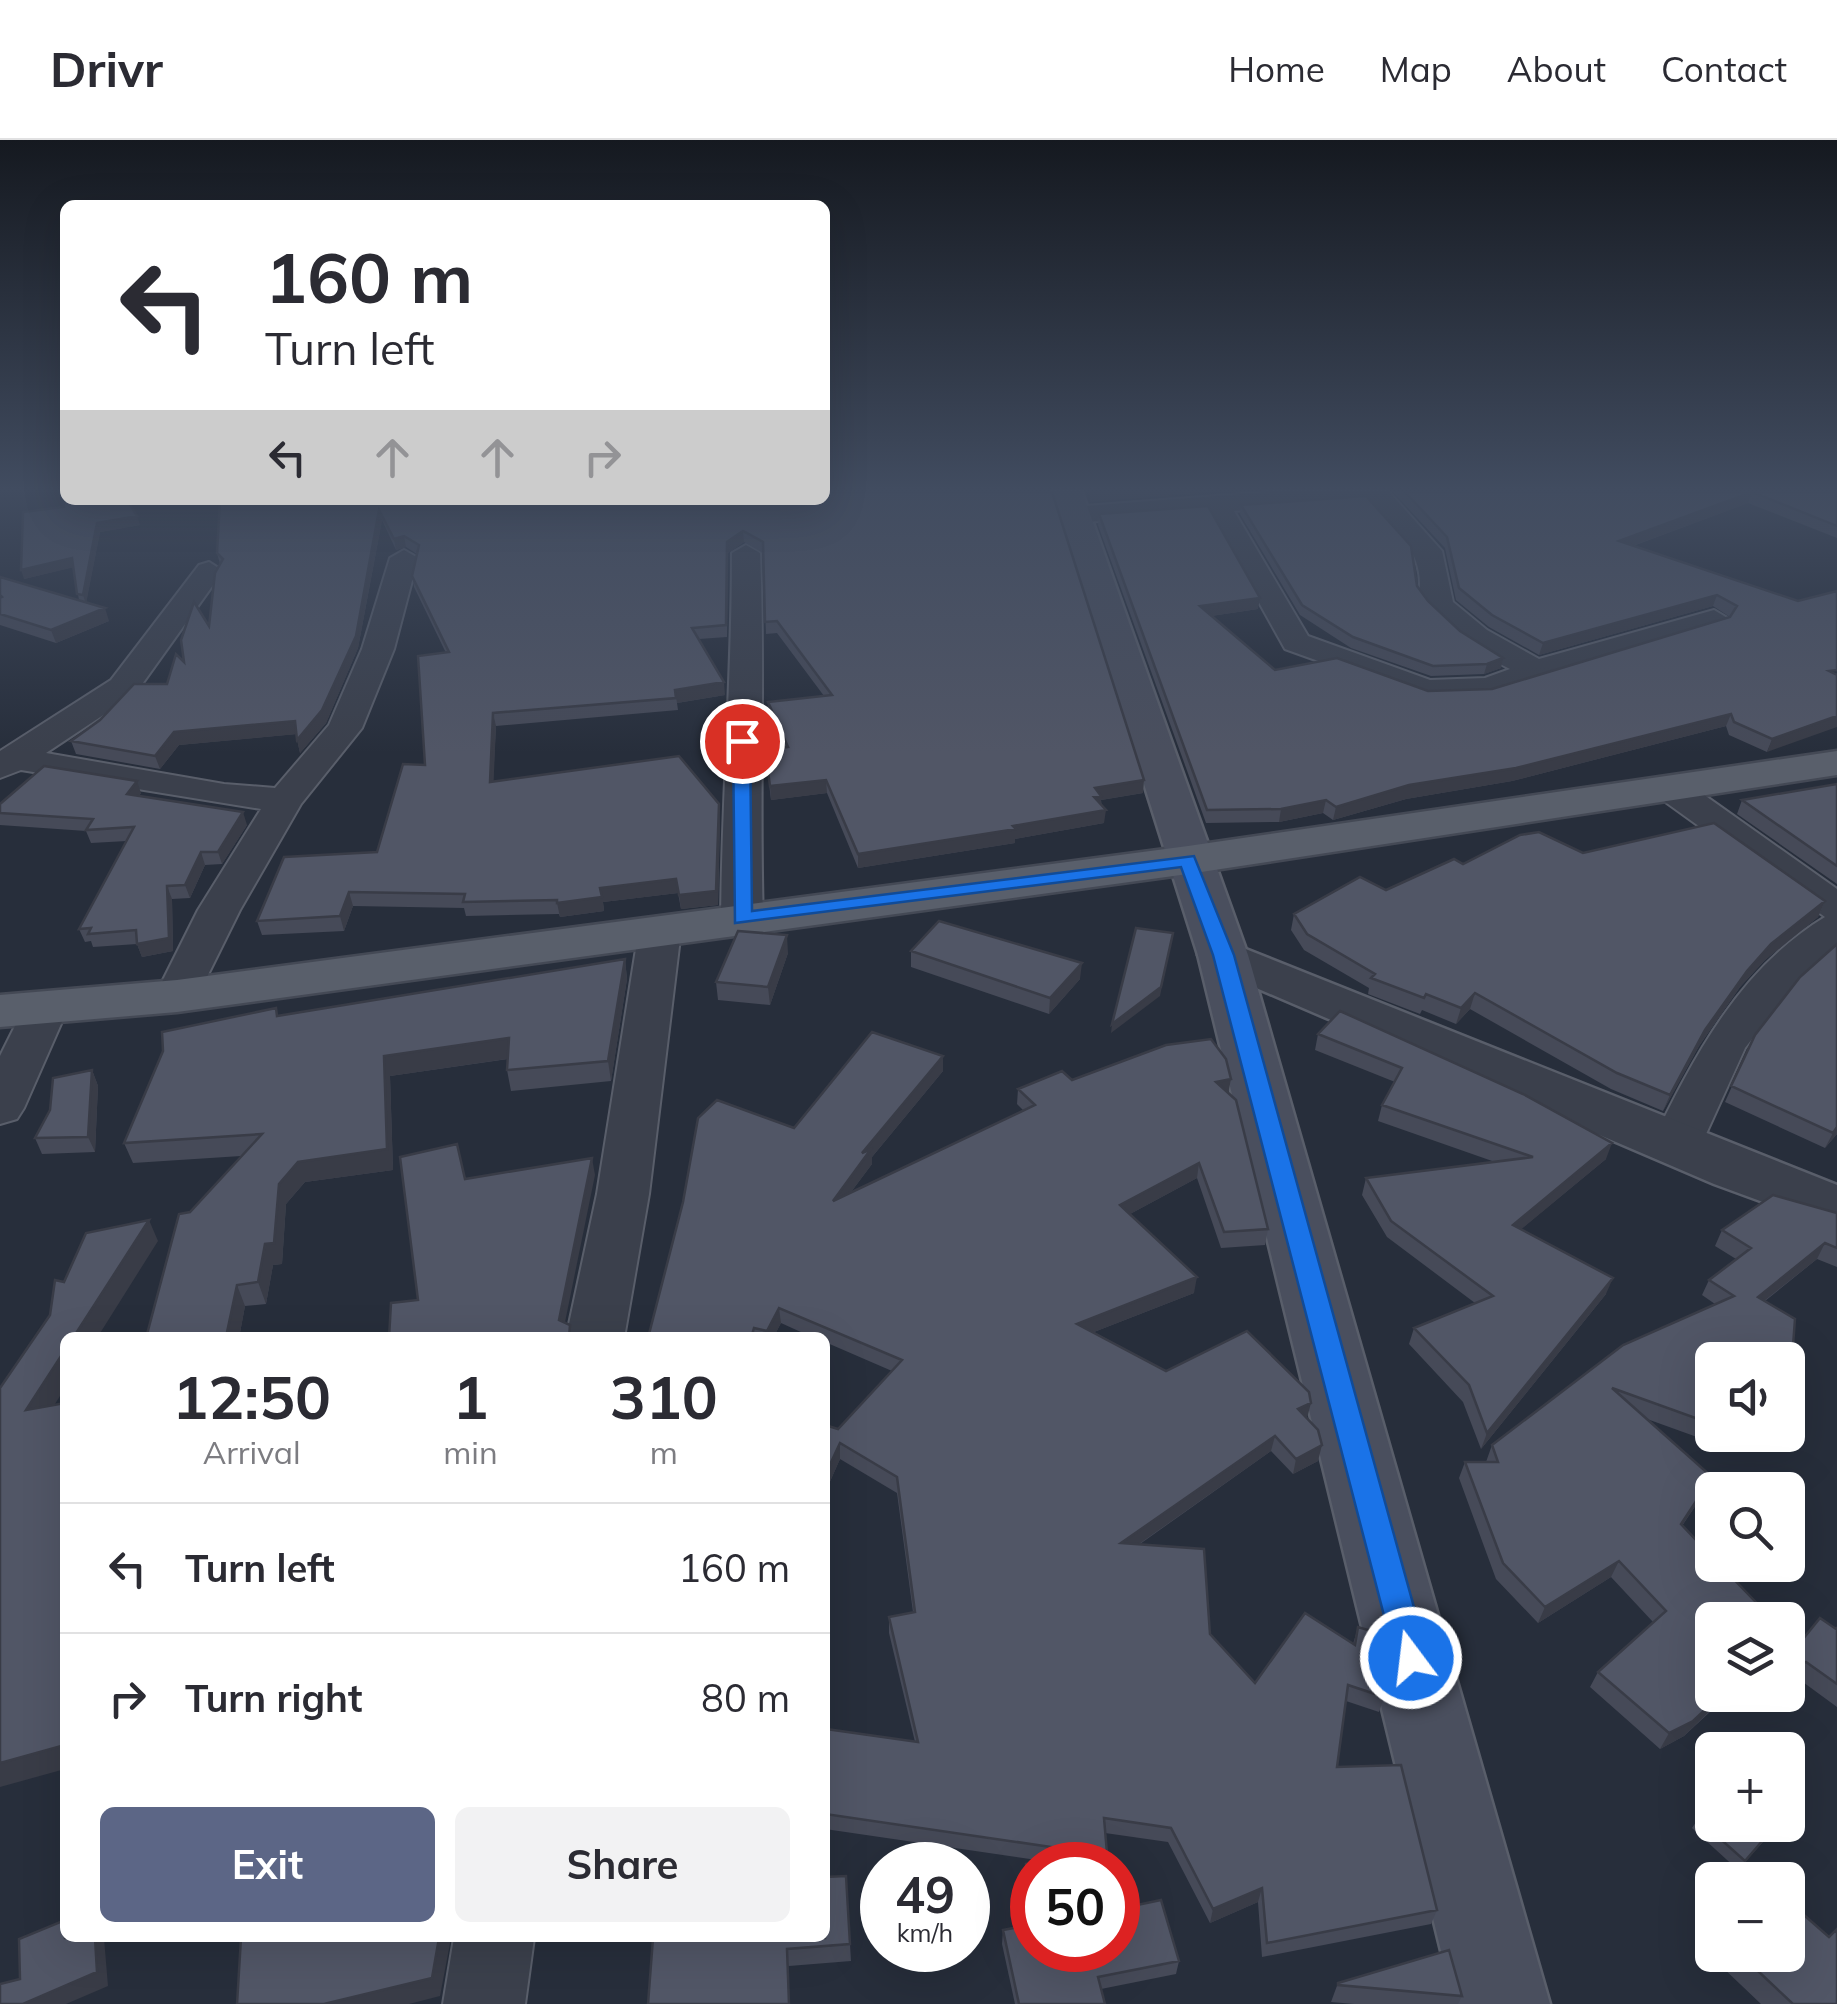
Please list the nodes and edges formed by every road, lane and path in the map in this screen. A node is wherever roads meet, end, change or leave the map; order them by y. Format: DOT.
graph roads {
  1 [pos="204,579"];
  2 [pos="398,579"];
  3 [pos="747,579"];
  4 [pos="1095,579"];
  5 [pos="1260,579"];
  6 [pos="1437,579"];
  7 [pos="1714,619"];
  8 [pos="1541,669"];
  9 [pos="8,762"];
  10 [pos="1837,763"];
  11 [pos="1670,788"];
  12 [pos="285,800"];
  13 [pos="1188,860"];
  14 [pos="1837,908"];
  15 [pos="742,919"];
  16 [pos="1837,927"];
  17 [pos="660,930"];
  18 [pos="1223,955"];
  19 [pos="177,996"];
  20 [pos="22,1010"];
  21 [pos="0,1108"];
  22 [pos="1676,1145"];
  23 [pos="1837,1208"];
  24 [pos="596,1332"];
  25 [pos="493,1942"];
  26 [pos="484,2004"];
  27 [pos="1502,2004"];
  1 -- 9 [label="street"];
  2 -- 12 [label="street"];
  3 -- 15 [label="street"];
  4 -- 13 [label="main road"];
  5 -- 8 [label="street"];
  6 -- 8 [label="street"];
  7 -- 8 [label="street"];
  9 -- 12 [label="street"];
  10 -- 11 [label="main road"];
  11 -- 13 [label="main road"];
  11 -- 14 [label="street"];
  12 -- 19 [label="street"];
  13 -- 15 [label="main road"];
  13 -- 18 [label="main road"];
  15 -- 17 [label="main road"];
  16 -- 22 [label="street"];
  17 -- 19 [label="main road"];
  17 -- 24 [label="street"];
  18 -- 22 [label="street"];
  18 -- 27 [label="main road"];
  19 -- 20 [label="main road"];
  20 -- 21 [label="street"];
  22 -- 23 [label="street"];
  25 -- 26 [label="street"];
}
